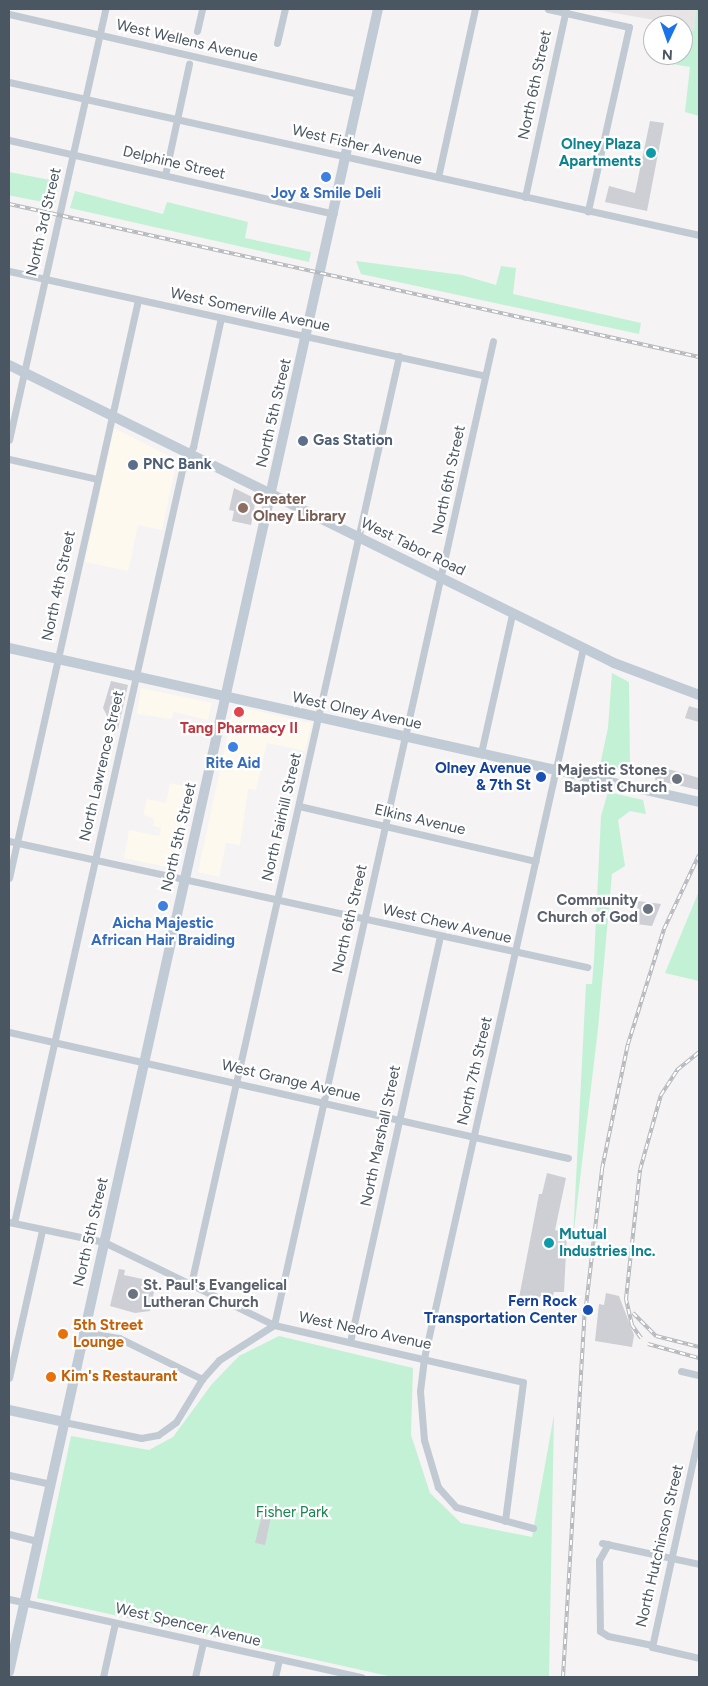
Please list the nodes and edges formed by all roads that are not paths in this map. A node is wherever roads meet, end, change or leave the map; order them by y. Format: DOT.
graph roads {
  1 [pos="105,9"];
  2 [pos="202,9"];
  3 [pos="285,9"];
  4 [pos="378,9"];
  5 [pos="475,9"];
  6 [pos="548,9"];
  7 [pos="566,11"];
  8 [pos="9,14"];
  9 [pos="197,31"];
  10 [pos="99,35"];
  11 [pos="277,43"];
  12 [pos="189,64"];
  13 [pos="9,82"];
  14 [pos="359,94"];
  15 [pos="86,99"];
  16 [pos="177,119"];
  17 [pos="9,140"];
  18 [pos="74,155"];
  19 [pos="346,157"];
  20 [pos="165,175"];
  21 [pos="438,177"];
  22 [pos="525,197"];
  23 [pos="588,210"];
  24 [pos="334,214"];
  25 [pos="699,225"];
  26 [pos="698,235"];
  27 [pos="9,271"];
  28 [pos="45,279"];
  29 [pos="138,300"];
  30 [pos="221,318"];
  31 [pos="306,336"];
  32 [pos="493,341"];
  33 [pos="399,356"];
  34 [pos="9,365"];
  35 [pos="24,372"];
  36 [pos="485,376"];
  37 [pos="112,416"];
  38 [pos="9,440"];
  39 [pos="189,454"];
  40 [pos="9,459"];
  41 [pos="96,479"];
  42 [pos="271,496"];
  43 [pos="357,537"];
  44 [pos="442,577"];
  45 [pos="512,614"];
  46 [pos="9,648"];
  47 [pos="583,648"];
  48 [pos="58,658"];
  49 [pos="136,676"];
  50 [pos="699,695"];
  51 [pos="226,697"];
  52 [pos="319,717"];
  53 [pos="406,737"];
  54 [pos="481,754"];
  55 [pos="556,770"];
  56 [pos="699,802"];
  57 [pos="299,806"];
  58 [pos="385,826"];
  59 [pos="9,841"];
  60 [pos="17,842"];
  61 [pos="95,860"];
  62 [pos="536,861"];
  63 [pos="9,878"];
  64 [pos="184,880"];
  65 [pos="277,901"];
  66 [pos="364,920"];
  67 [pos="440,937"];
  68 [pos="516,954"];
  69 [pos="587,967"];
  70 [pos="9,1032"];
  71 [pos="54,1042"];
  72 [pos="144,1062"];
  73 [pos="237,1082"];
  74 [pos="322,1102"];
  75 [pos="399,1119"];
  76 [pos="475,1135"];
  77 [pos="568,1158"];
  78 [pos="11,1222"];
  79 [pos="42,1230"];
  80 [pos="104,1242"];
  81 [pos="191,1284"];
  82 [pos="274,1325"];
  83 [pos="84,1332"];
  84 [pos="350,1342"];
  85 [pos="424,1358"];
  86 [pos="681,1371"];
  87 [pos="699,1375"];
  88 [pos="9,1378"];
  89 [pos="202,1379"];
  90 [pos="9,1410"];
  91 [pos="64,1422"];
  92 [pos="699,1433"];
  93 [pos="9,1475"];
  94 [pos="51,1484"];
  95 [pos="504,1522"];
  96 [pos="533,1528"];
  97 [pos="9,1534"];
  98 [pos="38,1541"];
  99 [pos="671,1558"];
  100 [pos="699,1564"];
  101 [pos="9,1599"];
  102 [pos="24,1602"];
  103 [pos="115,1623"];
  104 [pos="204,1642"];
  105 [pos="652,1645"];
  106 [pos="699,1658"];
  107 [pos="279,1659"];
  108 [pos="9,1672"];
  109 [pos="103,1677"];
  110 [pos="195,1677"];
  111 [pos="275,1677"];
  112 [pos="357,1677"];
  1 -- 10 [label="street, North 3rd Street"];
  2 -- 9 [label="street"];
  3 -- 11 [label="street"];
  4 -- 14 [label="street, North 5th Street"];
  5 -- 21 [label="street"];
  6 -- 7 [label="street"];
  7 -- 22 [label="street, North 6th Street"];
  7 -- 23 [label="street"];
  8 -- 10 [label="street, West Wellens Avenue"];
  10 -- 14 [label="street, West Wellens Avenue"];
  10 -- 15 [label="street, North 3rd Street"];
  12 -- 16 [label="street"];
  13 -- 15 [label="street, West Fisher Avenue"];
  14 -- 19 [label="street, North 5th Street"];
  15 -- 16 [label="street, West Fisher Avenue"];
  15 -- 18 [label="street, North 3rd Street"];
  16 -- 19 [label="street, West Fisher Avenue"];
  16 -- 20 [label="street"];
  17 -- 18 [label="street, Delphine Street"];
  18 -- 20 [label="street, Delphine Street"];
  18 -- 28 [label="street, North 3rd Street"];
  19 -- 21 [label="street, West Fisher Avenue"];
  19 -- 24 [label="street, North 5th Street"];
  20 -- 24 [label="street, Delphine Street"];
  21 -- 22 [label="street, West Fisher Avenue"];
  22 -- 23 [label="street, West Fisher Avenue"];
  23 -- 26 [label="street, West Fisher Avenue"];
  24 -- 31 [label="street, North 5th Street"];
  25 -- 26 [label="street"];
  27 -- 28 [label="street, West Somerville Avenue"];
  28 -- 29 [label="street, West Somerville Avenue"];
  28 -- 35 [label="street, North 3rd Street"];
  29 -- 30 [label="street, West Somerville Avenue"];
  29 -- 37 [label="street, North 4th Street"];
  30 -- 31 [label="street, West Somerville Avenue"];
  30 -- 39 [label="street, North Lawrence Street"];
  31 -- 33 [label="street, West Somerville Avenue"];
  31 -- 42 [label="street, North 5th Street"];
  32 -- 36 [label="street, North 6th Street"];
  33 -- 36 [label="street, West Somerville Avenue"];
  33 -- 43 [label="street, North Fairhill Street"];
  34 -- 35 [label="street, West Tabor Road"];
  35 -- 37 [label="street, West Tabor Road"];
  35 -- 38 [label="street, North 3rd Street"];
  36 -- 44 [label="street, North 6th Street"];
  37 -- 39 [label="street, West Tabor Road"];
  37 -- 41 [label="street, North 4th Street"];
  39 -- 42 [label="street, West Tabor Road"];
  39 -- 49 [label="street, North Lawrence Street"];
  40 -- 41 [label="street"];
  41 -- 48 [label="street, North 4th Street"];
  42 -- 43 [label="street, West Tabor Road"];
  42 -- 51 [label="street, North 5th Street"];
  43 -- 44 [label="street, West Tabor Road"];
  43 -- 52 [label="street, North Fairhill Street"];
  44 -- 45 [label="street, West Tabor Road"];
  44 -- 53 [label="street, North 6th Street"];
  45 -- 47 [label="street, West Tabor Road"];
  45 -- 54 [label="street"];
  46 -- 48 [label="street, West Olney Avenue"];
  47 -- 50 [label="street, West Tabor Road"];
  47 -- 55 [label="street, North 7th Street"];
  48 -- 49 [label="street, West Olney Avenue"];
  48 -- 60 [label="street, North 4th Street"];
  49 -- 51 [label="street, West Olney Avenue"];
  49 -- 61 [label="street, North Lawrence Street"];
  51 -- 52 [label="street, West Olney Avenue"];
  51 -- 64 [label="street, North 5th Street"];
  52 -- 53 [label="street, West Olney Avenue"];
  52 -- 57 [label="street, North Fairhill Street"];
  53 -- 54 [label="street, West Olney Avenue"];
  53 -- 58 [label="street, North 6th Street"];
  54 -- 55 [label="street, West Olney Avenue"];
  55 -- 56 [label="street, West Olney Avenue"];
  55 -- 62 [label="street, North 7th Street"];
  57 -- 58 [label="street, Elkins Avenue"];
  57 -- 65 [label="street, North Fairhill Street"];
  58 -- 62 [label="street, Elkins Avenue"];
  58 -- 66 [label="street, North 6th Street"];
  59 -- 60 [label="street, West Chew Avenue"];
  60 -- 61 [label="street, West Chew Avenue"];
  60 -- 63 [label="street, North 4th Street"];
  61 -- 64 [label="street, West Chew Avenue"];
  61 -- 71 [label="street, North Lawrence Street"];
  62 -- 68 [label="street, North 7th Street"];
  64 -- 65 [label="street, West Chew Avenue"];
  64 -- 72 [label="street, North 5th Street"];
  65 -- 66 [label="street, West Chew Avenue"];
  65 -- 73 [label="street, North Fairhill Street"];
  66 -- 67 [label="street, West Chew Avenue"];
  66 -- 74 [label="street, North 6th Street"];
  67 -- 68 [label="street, West Chew Avenue"];
  67 -- 75 [label="street, North Marshall Street"];
  68 -- 69 [label="street, West Chew Avenue"];
  68 -- 76 [label="street, North 7th Street"];
  70 -- 71 [label="street, West Grange Avenue"];
  71 -- 72 [label="street, West Grange Avenue"];
  71 -- 78 [label="street, North Lawrence Street"];
  72 -- 73 [label="street, West Grange Avenue"];
  72 -- 80 [label="street, North 5th Street"];
  73 -- 74 [label="street, West Grange Avenue"];
  73 -- 81 [label="street, North Fairhill Street"];
  74 -- 75 [label="street, West Grange Avenue"];
  74 -- 82 [label="street, North 6th Street"];
  75 -- 76 [label="street, West Grange Avenue"];
  75 -- 84 [label="street, North Marshall Street"];
  76 -- 77 [label="street, West Grange Avenue"];
  76 -- 85 [label="street, North 7th Street"];
  78 -- 79 [label="street, West Nedro Avenue"];
  79 -- 80 [label="street, West Nedro Avenue"];
  79 -- 88 [label="street"];
  80 -- 81 [label="street, West Nedro Avenue"];
  80 -- 83 [label="street, North 5th Street"];
  81 -- 82 [label="street, West Nedro Avenue"];
  82 -- 84 [label="street, West Nedro Avenue"];
  82 -- 89 [label="street"];
  83 -- 89 [label="street"];
  83 -- 91 [label="street, North 5th Street"];
  84 -- 85 [label="street, West Nedro Avenue"];
  85 -- 95 [label="street, North 7th Street"];
  85 -- 95 [label="street, West Nedro Avenue"];
  86 -- 87 [label="street"];
  89 -- 91 [label="street"];
  90 -- 91 [label="street"];
  91 -- 94 [label="street, North 5th Street"];
  92 -- 99 [label="street, North Hutchinson Street"];
  93 -- 94 [label="street"];
  94 -- 98 [label="street, North 5th Street"];
  95 -- 96 [label="street"];
  97 -- 98 [label="street"];
  98 -- 102 [label="street, North 5th Street"];
  99 -- 100 [label="street"];
  99 -- 105 [label="street, North Hutchinson Street"];
  99 -- 105 [label="street"];
  101 -- 102 [label="street, West Spencer Avenue"];
  102 -- 103 [label="street, West Spencer Avenue"];
  102 -- 108 [label="street, North 5th Street"];
  103 -- 104 [label="street, West Spencer Avenue"];
  103 -- 109 [label="street"];
  104 -- 107 [label="street, West Spencer Avenue"];
  104 -- 110 [label="street"];
  105 -- 106 [label="street, North Hutchinson Street"];
  107 -- 111 [label="street"];
  107 -- 112 [label="street, West Spencer Avenue"];
}
